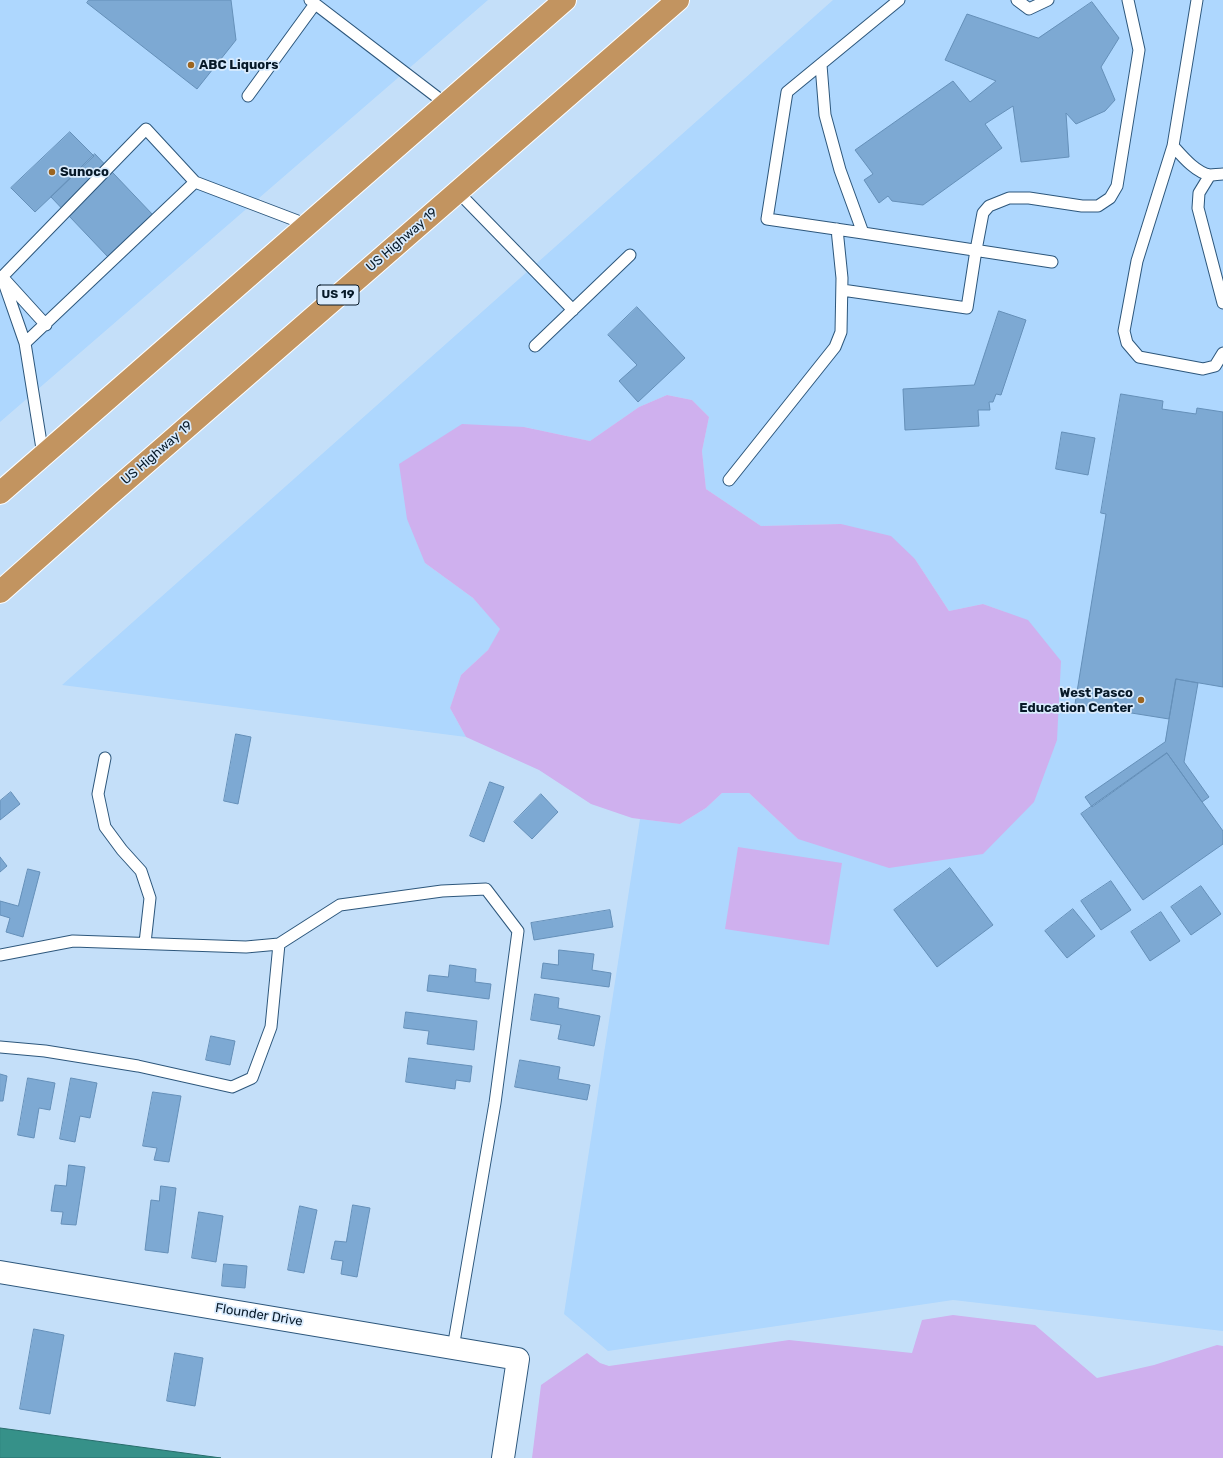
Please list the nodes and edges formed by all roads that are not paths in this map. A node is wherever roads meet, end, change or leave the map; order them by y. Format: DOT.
graph roads {
  1 [pos="565,0"];
  2 [pos="678,0"];
  3 [pos="898,0"];
  4 [pos="1017,0"];
  5 [pos="1048,0"];
  6 [pos="1128,0"];
  7 [pos="1197,0"];
  8 [pos="312,2"];
  9 [pos="821,65"];
  10 [pos="248,96"];
  11 [pos="446,104"];
  12 [pos="1173,146"];
  13 [pos="1223,174"];
  14 [pos="1210,175"];
  15 [pos="195,182"];
  16 [pos="458,192"];
  17 [pos="308,225"];
  18 [pos="837,229"];
  19 [pos="863,233"];
  20 [pos="976,250"];
  21 [pos="630,255"];
  22 [pos="1052,262"];
  23 [pos="1,277"];
  24 [pos="842,290"];
  25 [pos="1223,303"];
  26 [pos="573,310"];
  27 [pos="46,325"];
  28 [pos="25,343"];
  29 [pos="535,346"];
  30 [pos="1223,353"];
  31 [pos="43,454"];
  32 [pos="729,480"];
  33 [pos="0,493"];
  34 [pos="0,592"];
  35 [pos="105,758"];
  36 [pos="145,943"];
  37 [pos="279,944"];
  38 [pos="0,954"];
  39 [pos="0,1047"];
  40 [pos="0,1272"];
  41 [pos="453,1348"];
  42 [pos="503,1458"];
  1 -- 11 [label="highway"];
  2 -- 16 [label="highway, US Highway 19 / US 19"];
  3 -- 9 [label="lane"];
  4 -- 5 [label="lane"];
  6 -- 20 [label="lane"];
  7 -- 12 [label="lane"];
  8 -- 10 [label="lane"];
  8 -- 11 [label="lane"];
  9 -- 18 [label="lane"];
  9 -- 19 [label="lane"];
  11 -- 17 [label="highway"];
  12 -- 14 [label="lane"];
  12 -- 30 [label="lane"];
  13 -- 14 [label="lane"];
  14 -- 25 [label="lane"];
  15 -- 17 [label="lane"];
  15 -- 23 [label="lane"];
  15 -- 27 [label="lane"];
  16 -- 26 [label="lane"];
  16 -- 34 [label="highway, US Highway 19 / US 19"];
  17 -- 31 [label="highway"];
  18 -- 19 [label="lane"];
  18 -- 24 [label="lane"];
  19 -- 20 [label="lane"];
  20 -- 22 [label="lane"];
  20 -- 24 [label="lane"];
  21 -- 26 [label="lane"];
  23 -- 27 [label="lane"];
  23 -- 28 [label="lane"];
  24 -- 32 [label="lane"];
  26 -- 29 [label="lane"];
  27 -- 28 [label="lane"];
  28 -- 31 [label="lane"];
  31 -- 33 [label="highway"];
  35 -- 36 [label="lane"];
  36 -- 37 [label="lane"];
  36 -- 38 [label="lane"];
  37 -- 39 [label="lane"];
  37 -- 41 [label="lane"];
  40 -- 41 [label="street, Flounder Drive"];
  41 -- 42 [label="street, Flounder Drive"];
}
